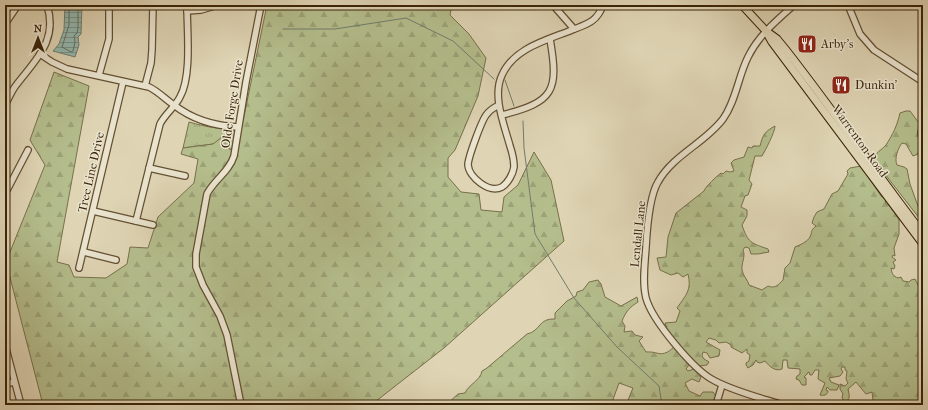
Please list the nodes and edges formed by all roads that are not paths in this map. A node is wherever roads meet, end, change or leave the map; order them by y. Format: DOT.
graph roads {
  1 [pos="18,5"];
  2 [pos="47,5"];
  3 [pos="109,5"];
  4 [pos="153,5"];
  5 [pos="218,5"];
  6 [pos="262,5"];
  7 [pos="553,5"];
  8 [pos="603,5"];
  9 [pos="742,5"];
  10 [pos="794,5"];
  11 [pos="848,5"];
  12 [pos="187,8"];
  13 [pos="746,8"];
  14 [pos="5,24"];
  15 [pos="574,29"];
  16 [pos="766,31"];
  17 [pos="550,39"];
  18 [pos="40,54"];
  19 [pos="100,76"];
  20 [pos="123,82"];
  21 [pos="923,82"];
  22 [pos="145,86"];
  23 [pos="6,102"];
  24 [pos="174,105"];
  25 [pos="499,105"];
  26 [pos="502,115"];
  27 [pos="923,124"];
  28 [pos="238,127"];
  29 [pos="923,143"];
  30 [pos="28,150"];
  31 [pos="149,168"];
  32 [pos="185,176"];
  33 [pos="5,194"];
  34 [pos="93,210"];
  35 [pos="136,221"];
  36 [pos="153,225"];
  37 [pos="923,234"];
  38 [pos="923,244"];
  39 [pos="84,252"];
  40 [pos="116,260"];
  41 [pos="79,268"];
  42 [pos="5,345"];
  43 [pos="14,382"];
  44 [pos="5,384"];
  45 [pos="722,385"];
  46 [pos="21,404"];
  47 [pos="241,405"];
  48 [pos="716,405"];
  49 [pos="783,405"];
  1 -- 14 [label="street"];
  2 -- 18 [label="street"];
  3 -- 19 [label="street"];
  4 -- 22 [label="street"];
  5 -- 12 [label="street"];
  6 -- 28 [label="street, Olde Forge Drive"];
  7 -- 15 [label="street"];
  8 -- 15 [label="street"];
  9 -- 13 [label="main road, Warrenton Road"];
  10 -- 16 [label="street, Lendall Lane"];
  11 -- 21 [label="street"];
  12 -- 24 [label="street"];
  13 -- 16 [label="main road, Warrenton Road"];
  15 -- 17 [label="street"];
  16 -- 37 [label="main road, Warrenton Road"];
  16 -- 38 [label="main road, Warrenton Road"];
  16 -- 45 [label="street, Lendall Lane"];
  17 -- 25 [label="street"];
  17 -- 26 [label="street"];
  18 -- 19 [label="street"];
  18 -- 23 [label="street"];
  19 -- 20 [label="street"];
  20 -- 22 [label="street"];
  20 -- 34 [label="street, Tree Line Drive"];
  22 -- 24 [label="street"];
  24 -- 28 [label="street"];
  24 -- 31 [label="street"];
  25 -- 26 [label="street"];
  25 -- 26 [label="street"];
  27 -- 29 [label="street"];
  28 -- 47 [label="street, Olde Forge Drive"];
  30 -- 33 [label="street"];
  31 -- 32 [label="street"];
  31 -- 35 [label="street"];
  34 -- 35 [label="street"];
  34 -- 39 [label="street, Tree Line Drive"];
  35 -- 36 [label="street"];
  39 -- 40 [label="street"];
  39 -- 41 [label="street, Tree Line Drive"];
  42 -- 43 [label="street"];
  43 -- 44 [label="street"];
  43 -- 46 [label="street"];
  45 -- 48 [label="street"];
  45 -- 49 [label="street, Lendall Lane"];
}
